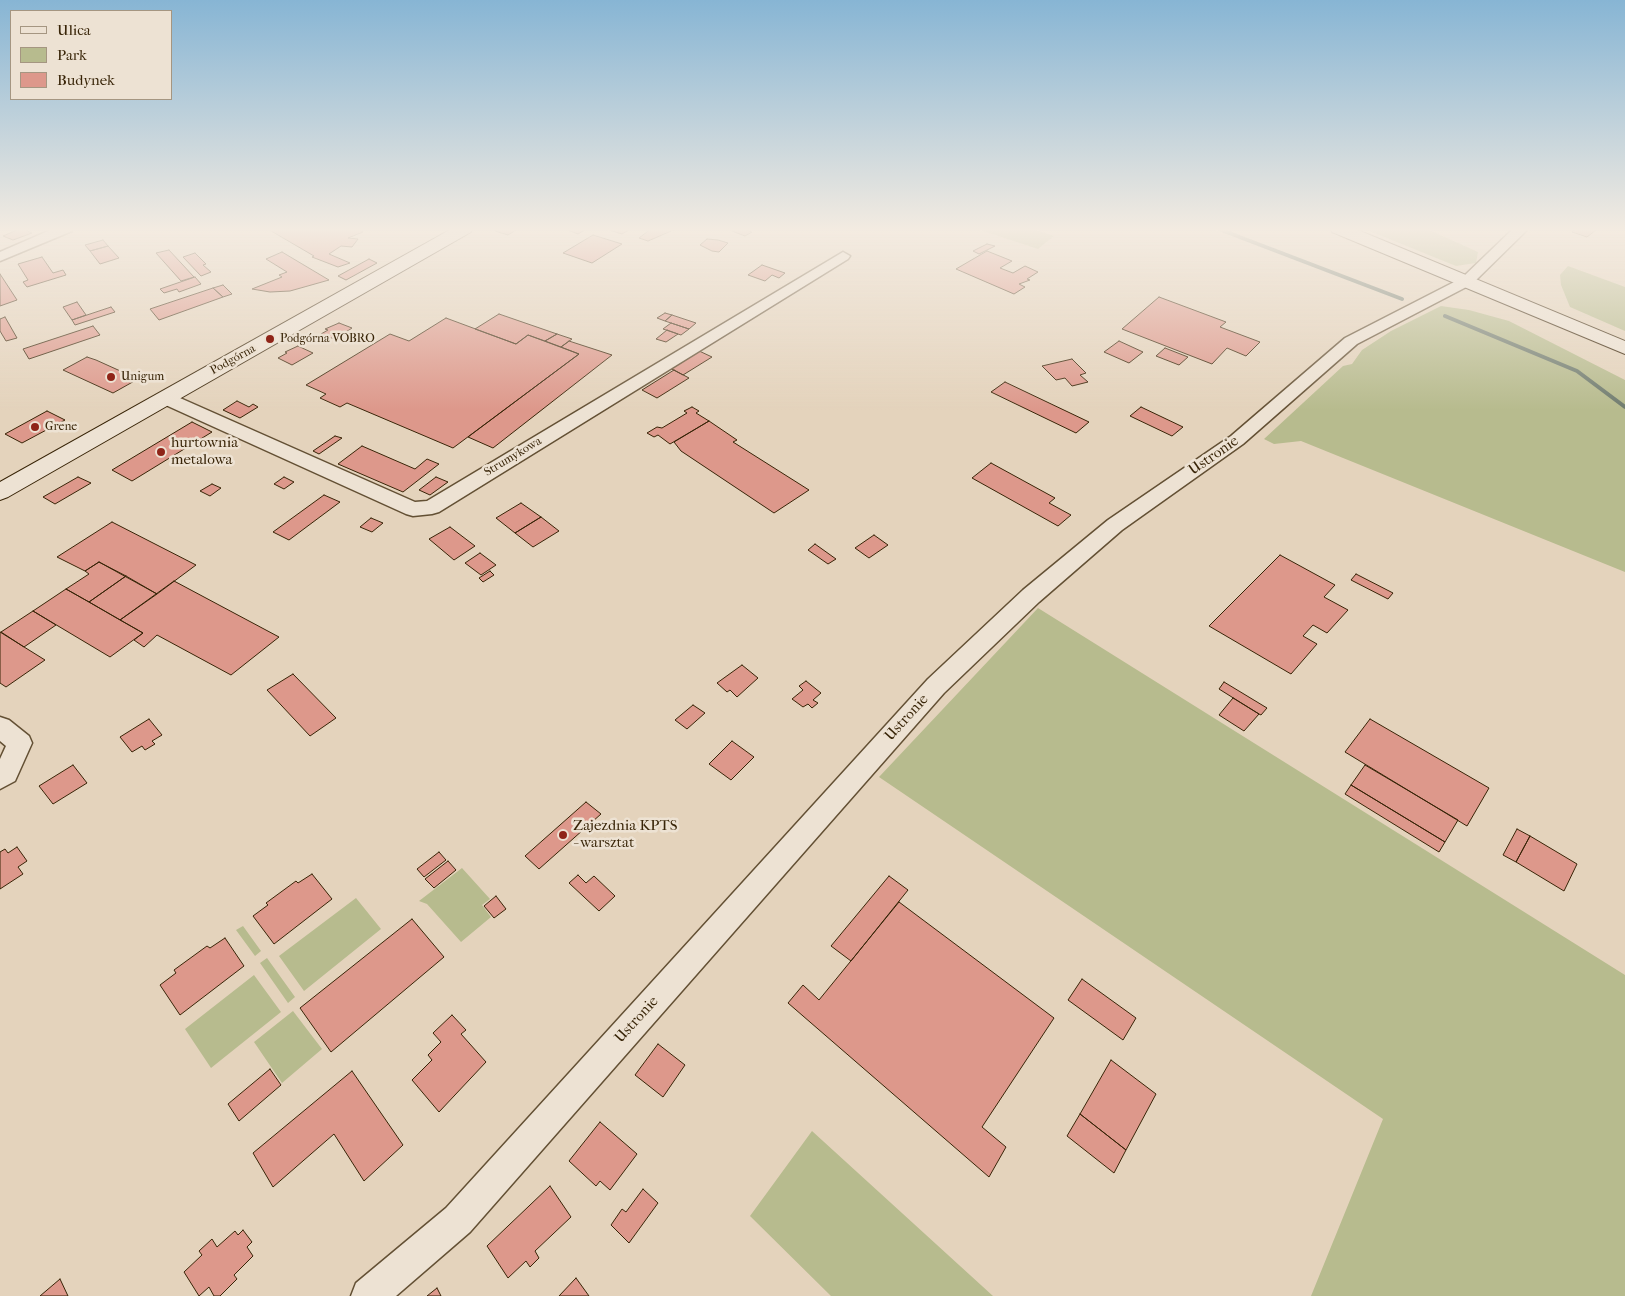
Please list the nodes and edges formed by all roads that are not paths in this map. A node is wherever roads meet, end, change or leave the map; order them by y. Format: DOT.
graph roads {
  1 [pos="358,288"];
  2 [pos="790,288"];
  3 [pos="1453,288"];
  4 [pos="1485,288"];
  5 [pos="1625,348"];
  6 [pos="165,398"];
  7 [pos="0,492"];
  8 [pos="0,727"];
  9 [pos="0,778"];
  10 [pos="369,1296"];
  1 -- 6 [label="main road, Podgórna"];
  2 -- 6 [label="street, Strumykowa"];
  3 -- 10 [label="street, Ustronie"];
  4 -- 5 [label="main road"];
  6 -- 7 [label="main road, Podgórna"];
  8 -- 9 [label="street"];
}
